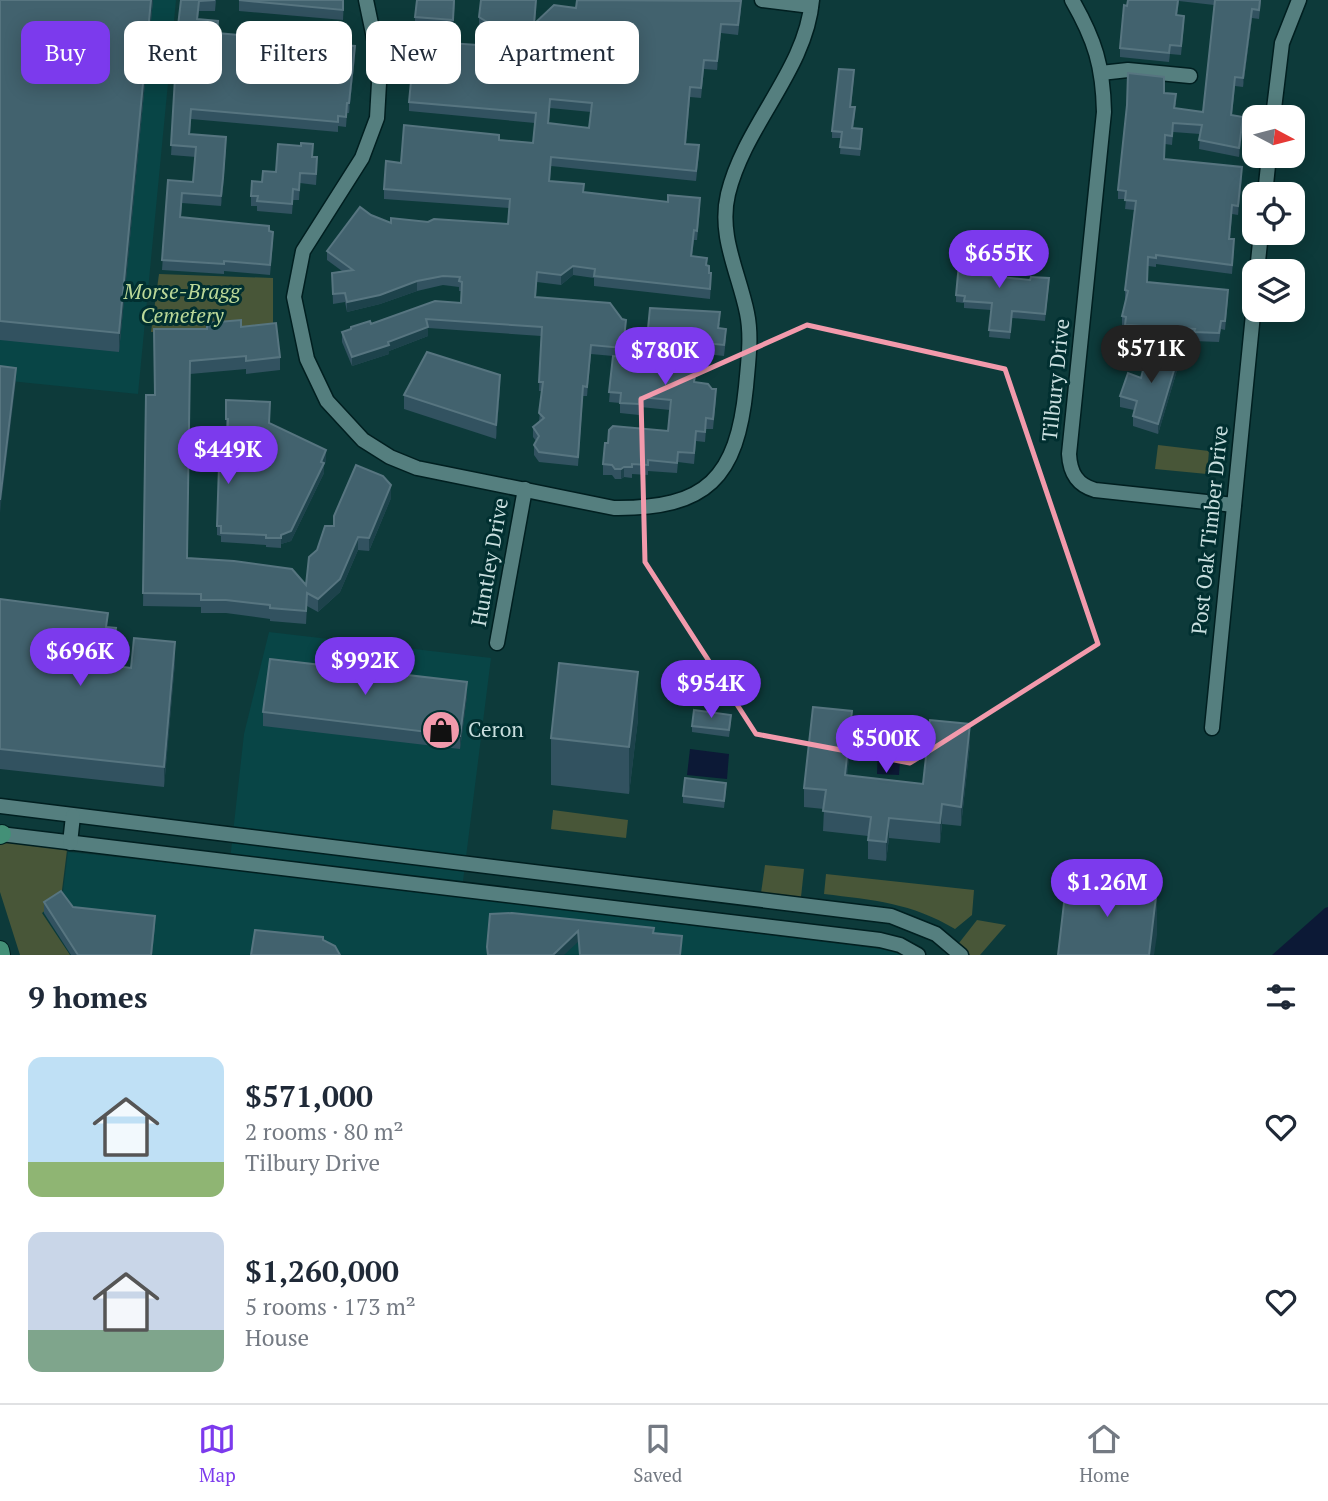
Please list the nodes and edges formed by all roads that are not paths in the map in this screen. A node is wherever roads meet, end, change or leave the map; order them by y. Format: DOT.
graph roads {
  1 [pos="366,0"];
  2 [pos="762,0"];
  3 [pos="1072,0"];
  4 [pos="1299,0"];
  5 [pos="811,3"];
  6 [pos="1101,73"];
  7 [pos="1190,76"];
  8 [pos="1274,105"];
  9 [pos="1252,322"];
  10 [pos="525,489"];
  11 [pos="1234,505"];
  12 [pos="497,643"];
  13 [pos="1212,728"];
  14 [pos="0,806"];
  15 [pos="73,816"];
  16 [pos="1,834"];
  17 [pos="237,836"];
  18 [pos="70,843"];
  19 [pos="234,863"];
  20 [pos="473,865"];
  21 [pos="628,883"];
  22 [pos="469,892"];
  23 [pos="802,905"];
  24 [pos="625,909"];
  25 [pos="799,932"];
  26 [pos="918,955"];
  27 [pos="961,955"];
  1 -- 10 [label="street"];
  2 -- 5 [label="street"];
  3 -- 6 [label="street, Tilbury Drive"];
  4 -- 8 [label="street"];
  5 -- 10 [label="street"];
  6 -- 7 [label="street"];
  6 -- 11 [label="street, Tilbury Drive"];
  9 -- 11 [label="street, Post Oak Timber Drive"];
  10 -- 12 [label="street, Huntley Drive"];
  11 -- 13 [label="street, Post Oak Timber Drive"];
  14 -- 15 [label="street"];
  15 -- 17 [label="street"];
  15 -- 18 [label="street"];
  16 -- 18 [label="street"];
  17 -- 19 [label="street"];
  17 -- 20 [label="street"];
  18 -- 19 [label="street"];
  19 -- 22 [label="street"];
  20 -- 21 [label="street"];
  20 -- 22 [label="street"];
  21 -- 23 [label="street"];
  21 -- 24 [label="street"];
  22 -- 24 [label="street"];
  23 -- 25 [label="street"];
  23 -- 27 [label="street"];
  24 -- 25 [label="street"];
  25 -- 26 [label="street"];
}
